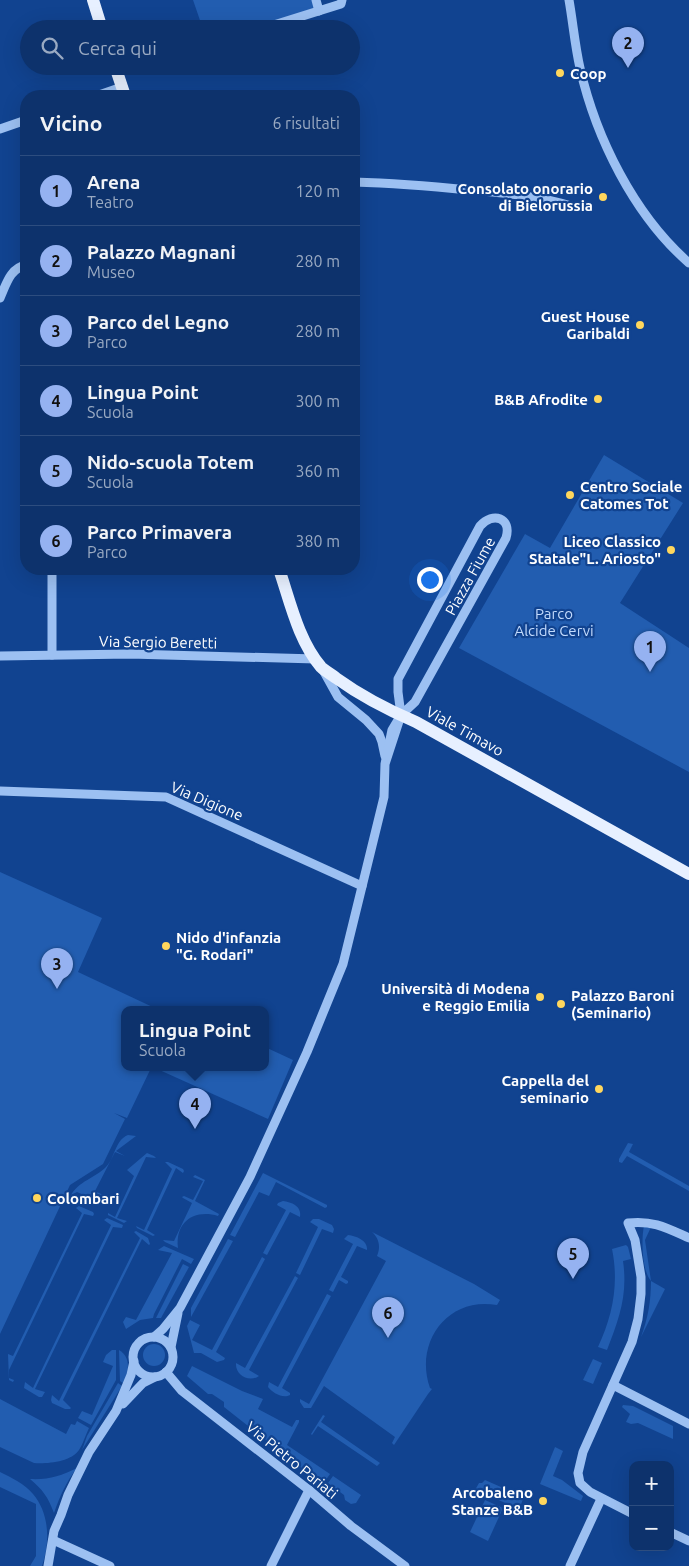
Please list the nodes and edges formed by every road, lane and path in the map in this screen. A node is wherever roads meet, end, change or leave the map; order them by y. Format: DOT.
graph roads {
  1 [pos="93,0"];
  2 [pos="316,0"];
  3 [pos="342,0"];
  4 [pos="569,0"];
  5 [pos="319,10"];
  6 [pos="99,20"];
  7 [pos="288,20"];
  8 [pos="118,75"];
  9 [pos="123,90"];
  10 [pos="20,122"];
  11 [pos="0,129"];
  12 [pos="360,182"];
  13 [pos="571,206"];
  14 [pos="689,263"];
  15 [pos="20,266"];
  16 [pos="0,298"];
  17 [pos="52,575"];
  18 [pos="281,575"];
  19 [pos="52,655"];
  20 [pos="0,656"];
  21 [pos="319,663"];
  22 [pos="401,715"];
  23 [pos="385,764"];
  24 [pos="0,791"];
  25 [pos="689,874"];
  26 [pos="362,886"];
  27 [pos="689,1238"];
  28 [pos="180,1308"];
  29 [pos="154,1337"];
  30 [pos="171,1347"];
  31 [pos="134,1361"];
  32 [pos="166,1372"];
  33 [pos="155,1377"];
  34 [pos="613,1385"];
  35 [pos="116,1411"];
  36 [pos="689,1424"];
  37 [pos="309,1490"];
  38 [pos="601,1498"];
  39 [pos="629,1512"];
  40 [pos="674,1534"];
  41 [pos="53,1540"];
  42 [pos="689,1541"];
  43 [pos="48,1566"];
  44 [pos="110,1566"];
  45 [pos="271,1566"];
  46 [pos="405,1566"];
  47 [pos="570,1566"];
  1 -- 6 [label="main road"];
  2 -- 5 [label="street"];
  3 -- 5 [label="street"];
  4 -- 14 [label="street"];
  5 -- 7 [label="street"];
  8 -- 9 [label="main road"];
  10 -- 11 [label="street"];
  12 -- 13 [label="street"];
  15 -- 16 [label="street"];
  17 -- 19 [label="street"];
  18 -- 21 [label="main road, Viale Timavo"];
  19 -- 20 [label="street, Via Sergio Beretti"];
  19 -- 21 [label="street, Via Sergio Beretti"];
  21 -- 22 [label="main road, Viale Timavo"];
  21 -- 23 [label="street"];
  22 -- 22 [label="street, Piazza Fiume"];
  22 -- 23 [label="street"];
  22 -- 25 [label="main road, Viale Timavo"];
  23 -- 26 [label="street"];
  24 -- 26 [label="street, Via Digione"];
  26 -- 28 [label="street"];
  27 -- 34 [label="street"];
  28 -- 29 [label="street"];
  28 -- 30 [label="street"];
  29 -- 30 [label="street"];
  29 -- 31 [label="street"];
  30 -- 32 [label="street"];
  31 -- 33 [label="street"];
  31 -- 35 [label="street"];
  32 -- 33 [label="street"];
  32 -- 37 [label="street, Via Pietro Pariati"];
  33 -- 35 [label="street"];
  34 -- 36 [label="street"];
  34 -- 38 [label="street"];
  35 -- 41 [label="street"];
  37 -- 45 [label="street"];
  37 -- 46 [label="street, Via Pietro Pariati"];
  38 -- 39 [label="street"];
  38 -- 47 [label="street"];
  40 -- 42 [label="street"];
  41 -- 43 [label="street"];
  41 -- 44 [label="street"];
}
